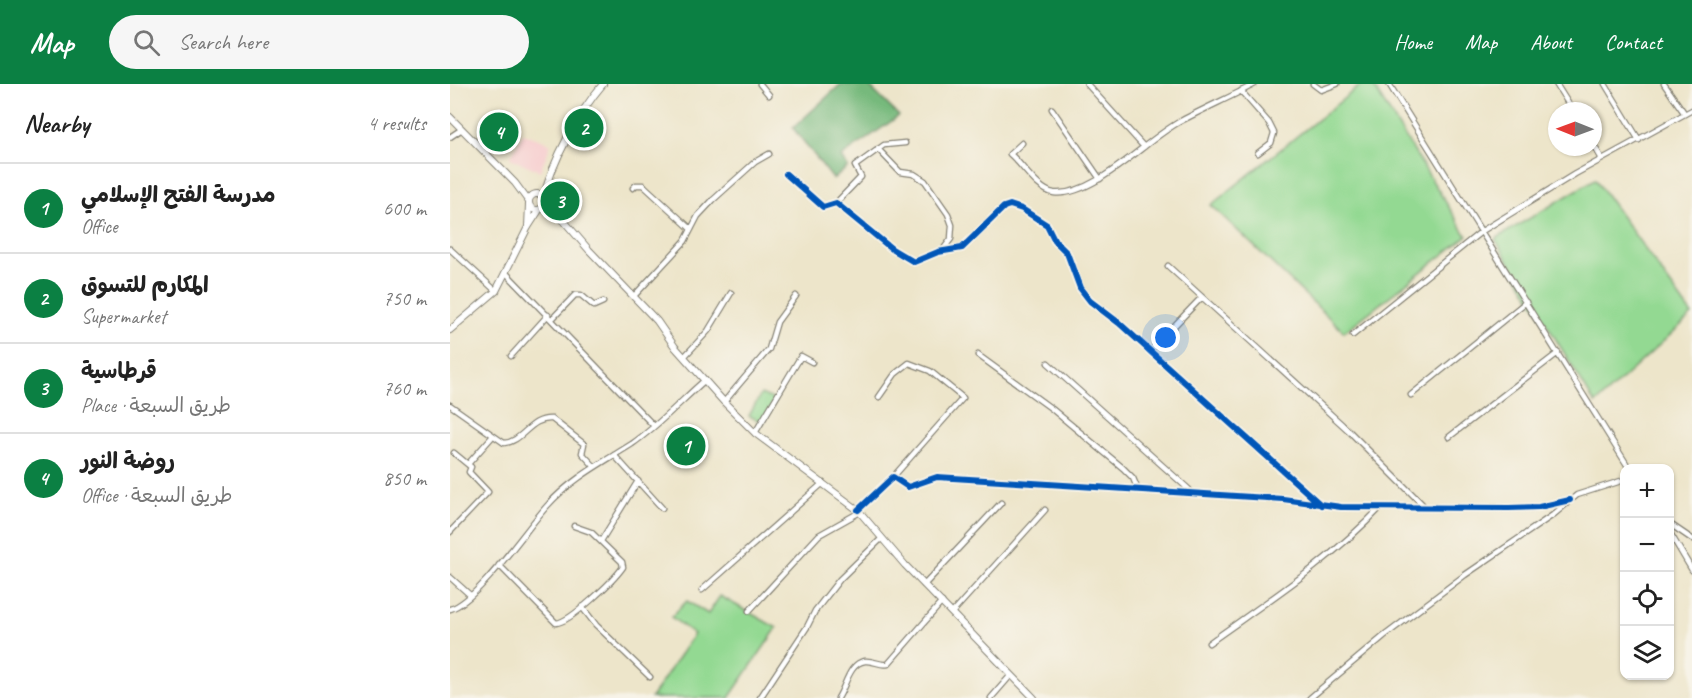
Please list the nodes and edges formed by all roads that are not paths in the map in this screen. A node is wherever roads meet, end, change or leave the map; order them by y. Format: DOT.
graph roads {
  1 [pos="603,84"];
  2 [pos="760,84"];
  3 [pos="1087,84"];
  4 [pos="1255,84"];
  5 [pos="1313,84"];
  6 [pos="1337,84"];
  7 [pos="1389,84"];
  8 [pos="1556,84"];
  9 [pos="1605,84"];
  10 [pos="1665,84"];
  11 [pos="1241,91"];
  12 [pos="769,95"];
  13 [pos="1567,102"];
  14 [pos="1052,109"];
  15 [pos="1692,110"];
  16 [pos="1685,114"];
  17 [pos="450,117"];
  18 [pos="462,129"];
  19 [pos="450,137"];
  20 [pos="1639,140"];
  21 [pos="905,143"];
  22 [pos="1022,143"];
  23 [pos="1144,147"];
  24 [pos="878,149"];
  25 [pos="1258,153"];
  26 [pos="769,154"];
  27 [pos="1600,156"];
  28 [pos="1602,159"];
  29 [pos="786,174"];
  30 [pos="1100,179"];
  31 [pos="548,182"];
  32 [pos="515,183"];
  33 [pos="633,188"];
  34 [pos="535,194"];
  35 [pos="545,198"];
  36 [pos="529,203"];
  37 [pos="836,203"];
  38 [pos="540,210"];
  39 [pos="559,216"];
  40 [pos="528,228"];
  41 [pos="692,229"];
  42 [pos="1482,231"];
  43 [pos="450,249"];
  44 [pos="942,251"];
  45 [pos="1168,266"];
  46 [pos="507,274"];
  47 [pos="496,291"];
  48 [pos="731,293"];
  49 [pos="634,296"];
  50 [pos="796,296"];
  51 [pos="1203,297"];
  52 [pos="603,302"];
  53 [pos="1526,302"];
  54 [pos="550,317"];
  55 [pos="450,330"];
  56 [pos="1353,335"];
  57 [pos="1150,351"];
  58 [pos="1558,353"];
  59 [pos="978,355"];
  60 [pos="511,356"];
  61 [pos="684,357"];
  62 [pos="812,362"];
  63 [pos="1048,363"];
  64 [pos="705,380"];
  65 [pos="1411,395"];
  66 [pos="879,397"];
  67 [pos="724,402"];
  68 [pos="450,405"];
  69 [pos="654,426"];
  70 [pos="754,433"];
  71 [pos="492,437"];
  72 [pos="1449,437"];
  73 [pos="454,453"];
  74 [pos="614,455"];
  75 [pos="468,464"];
  76 [pos="1627,464"];
  77 [pos="594,466"];
  78 [pos="893,477"];
  79 [pos="638,481"];
  80 [pos="1620,481"];
  81 [pos="823,483"];
  82 [pos="1138,490"];
  83 [pos="1193,493"];
  84 [pos="1570,500"];
  85 [pos="1001,503"];
  86 [pos="1321,505"];
  87 [pos="1381,507"];
  88 [pos="1425,507"];
  89 [pos="662,508"];
  90 [pos="1045,510"];
  91 [pos="859,511"];
  92 [pos="573,526"];
  93 [pos="1674,527"];
  94 [pos="450,532"];
  95 [pos="882,537"];
  96 [pos="1692,539"];
  97 [pos="1674,540"];
  98 [pos="601,541"];
  99 [pos="499,565"];
  100 [pos="1692,570"];
  101 [pos="450,577"];
  102 [pos="924,585"];
  103 [pos="702,590"];
  104 [pos="470,595"];
  105 [pos="942,602"];
  106 [pos="582,607"];
  107 [pos="450,609"];
  108 [pos="750,611"];
  109 [pos="951,613"];
  110 [pos="1209,643"];
  111 [pos="1011,675"];
  112 [pos="650,676"];
  113 [pos="760,698"];
  114 [pos="838,698"];
  115 [pos="991,698"];
  116 [pos="1034,698"];
  117 [pos="1310,698"];
  1 -- 31 [label="street"];
  2 -- 12 [label="street"];
  3 -- 23 [label="street"];
  4 -- 11 [label="street"];
  5 -- 6 [label="street"];
  7 -- 42 [label="street"];
  8 -- 13 [label="street"];
  9 -- 20 [label="street"];
  10 -- 16 [label="street"];
  11 -- 23 [label="street"];
  11 -- 25 [label="street"];
  14 -- 30 [label="street"];
  15 -- 16 [label="street"];
  16 -- 20 [label="street"];
  17 -- 18 [label="street"];
  18 -- 19 [label="street"];
  18 -- 32 [label="street"];
  20 -- 28 [label="street"];
  21 -- 24 [label="street"];
  22 -- 30 [label="street"];
  23 -- 30 [label="street"];
  24 -- 37 [label="street"];
  24 -- 44 [label="street"];
  26 -- 41 [label="street"];
  27 -- 28 [label="street"];
  28 -- 42 [label="street"];
  29 -- 37 [label="street"];
  31 -- 34 [label="street"];
  31 -- 35 [label="street"];
  32 -- 34 [label="street"];
  32 -- 36 [label="street"];
  33 -- 41 [label="street"];
  34 -- 35 [label="street"];
  34 -- 36 [label="street"];
  35 -- 38 [label="street"];
  35 -- 39 [label="street"];
  36 -- 38 [label="street"];
  36 -- 40 [label="street"];
  37 -- 44 [label="street"];
  38 -- 39 [label="street"];
  38 -- 40 [label="street"];
  39 -- 49 [label="street"];
  40 -- 46 [label="street"];
  41 -- 49 [label="street"];
  42 -- 53 [label="street"];
  42 -- 56 [label="street"];
  43 -- 47 [label="street"];
  44 -- 57 [label="street"];
  45 -- 51 [label="street"];
  46 -- 47 [label="street"];
  46 -- 54 [label="street"];
  47 -- 55 [label="street"];
  48 -- 61 [label="street"];
  49 -- 61 [label="street"];
  50 -- 67 [label="street"];
  51 -- 57 [label="street"];
  51 -- 88 [label="street"];
  52 -- 54 [label="street"];
  53 -- 58 [label="street"];
  53 -- 65 [label="street"];
  54 -- 60 [label="street"];
  54 -- 69 [label="street"];
  57 -- 86 [label="street"];
  58 -- 72 [label="street"];
  58 -- 76 [label="street"];
  59 -- 82 [label="street"];
  61 -- 64 [label="street"];
  62 -- 70 [label="street"];
  63 -- 83 [label="street"];
  64 -- 67 [label="street"];
  64 -- 69 [label="street"];
  66 -- 78 [label="street"];
  67 -- 70 [label="street"];
  68 -- 71 [label="street"];
  69 -- 74 [label="street"];
  70 -- 81 [label="street"];
  71 -- 75 [label="street"];
  71 -- 77 [label="street"];
  73 -- 75 [label="street"];
  74 -- 77 [label="street"];
  74 -- 79 [label="street"];
  75 -- 94 [label="street"];
  77 -- 99 [label="street"];
  78 -- 82 [label="street"];
  78 -- 91 [label="street"];
  79 -- 89 [label="street"];
  79 -- 98 [label="street"];
  80 -- 84 [label="street"];
  81 -- 91 [label="street"];
  81 -- 103 [label="street"];
  82 -- 83 [label="street"];
  83 -- 86 [label="street"];
  84 -- 88 [label="street"];
  84 -- 117 [label="street"];
  85 -- 102 [label="street"];
  86 -- 87 [label="street"];
  87 -- 88 [label="street"];
  87 -- 110 [label="street"];
  90 -- 109 [label="street"];
  91 -- 95 [label="street"];
  91 -- 108 [label="street"];
  92 -- 98 [label="street"];
  93 -- 96 [label="street"];
  95 -- 102 [label="street"];
  95 -- 113 [label="street"];
  97 -- 100 [label="street"];
  98 -- 106 [label="street"];
  99 -- 104 [label="street"];
  99 -- 106 [label="street"];
  101 -- 104 [label="street"];
  102 -- 105 [label="street"];
  104 -- 107 [label="street"];
  105 -- 109 [label="street"];
  105 -- 114 [label="street"];
  106 -- 112 [label="street"];
  109 -- 111 [label="street"];
  111 -- 115 [label="street"];
  111 -- 116 [label="street"];
}
